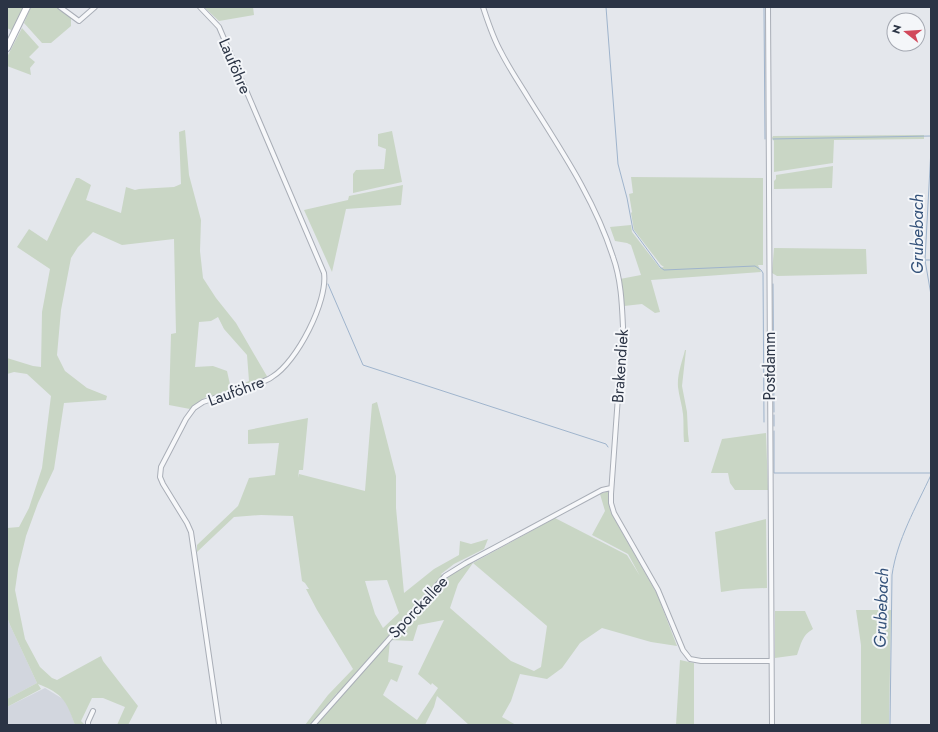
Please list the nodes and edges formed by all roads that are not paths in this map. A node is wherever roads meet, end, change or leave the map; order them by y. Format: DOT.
graph roads {
  1 [pos="27,7"];
  2 [pos="60,7"];
  3 [pos="95,7"];
  4 [pos="200,7"];
  5 [pos="483,7"];
  6 [pos="768,7"];
  7 [pos="7,48"];
  8 [pos="611,488"];
  9 [pos="771,661"];
  10 [pos="93,711"];
  11 [pos="88,725"];
  12 [pos="219,725"];
  13 [pos="313,725"];
  14 [pos="772,725"];
  1 -- 7 [label="street"];
  2 -- 3 [label="street"];
  4 -- 12 [label="street, Lauföhre"];
  5 -- 8 [label="street, Brakendiek"];
  6 -- 9 [label="street, Postdamm"];
  8 -- 9 [label="street, Brakendiek"];
  8 -- 13 [label="street, Sporckallee"];
  9 -- 14 [label="street, Postdamm"];
  10 -- 11 [label="street"];
}
